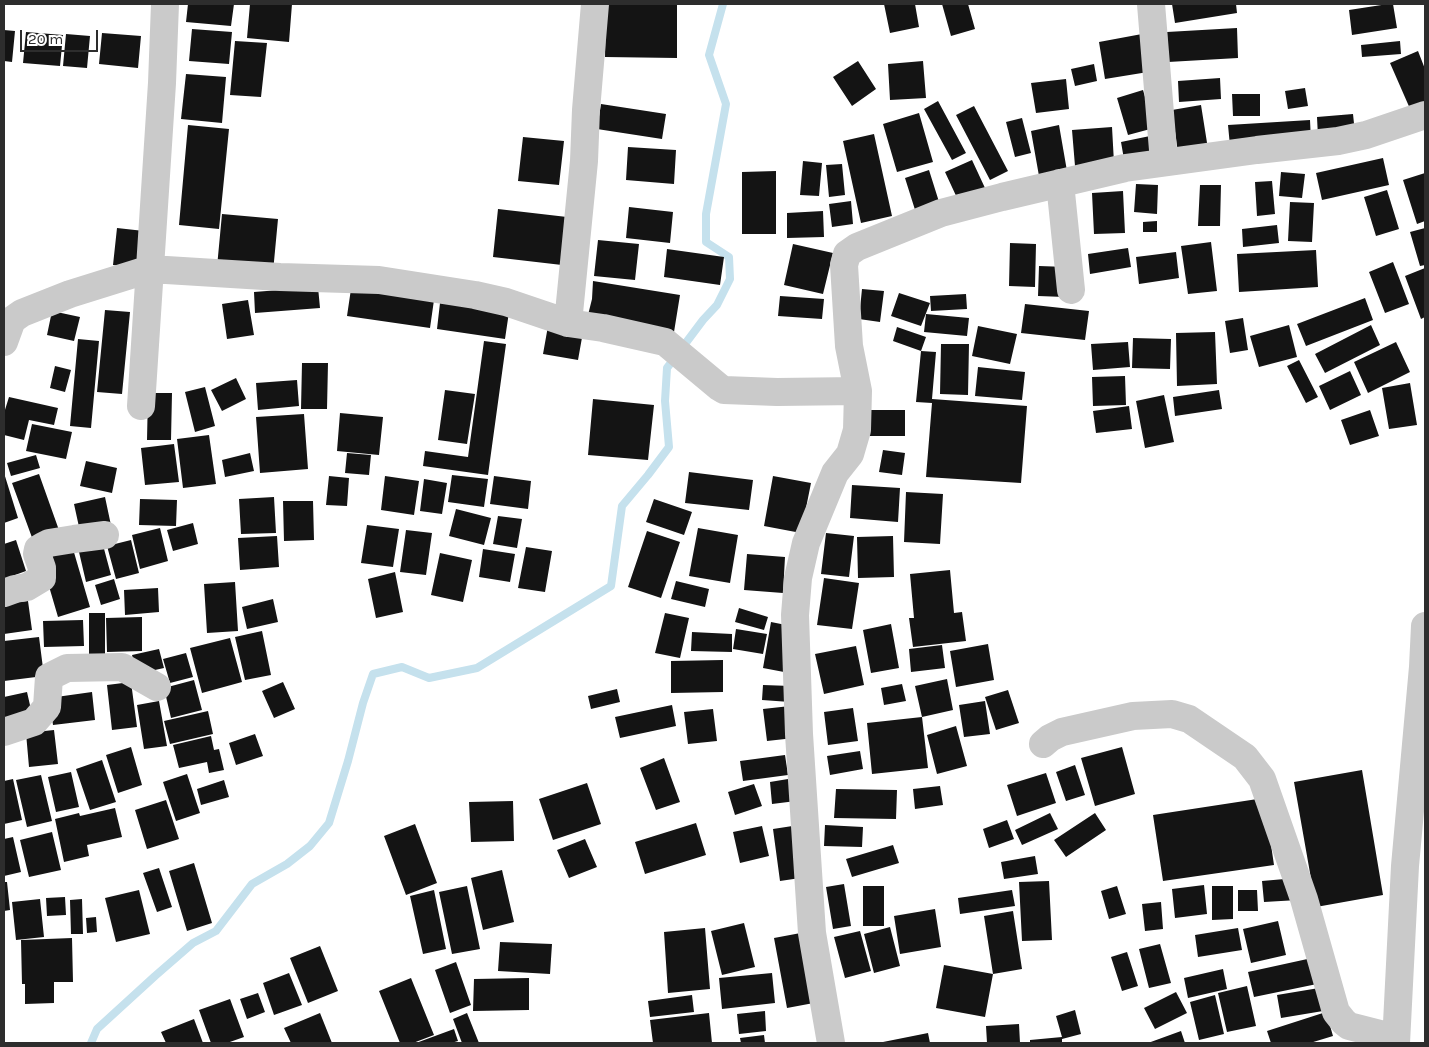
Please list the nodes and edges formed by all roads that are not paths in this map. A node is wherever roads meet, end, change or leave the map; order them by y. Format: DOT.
graph roads {
  1 [pos="165,4"];
  2 [pos="595,4"];
  3 [pos="1151,4"];
  4 [pos="1425,115"];
  5 [pos="1164,162"];
  6 [pos="1060,183"];
  7 [pos="150,269"];
  8 [pos="1071,290"];
  9 [pos="568,323"];
  10 [pos="4,342"];
  11 [pos="858,391"];
  12 [pos="141,406"];
  13 [pos="105,535"];
  14 [pos="4,593"];
  15 [pos="1425,626"];
  16 [pos="157,687"];
  17 [pos="4,732"];
  18 [pos="1043,744"];
  19 [pos="1396,1041"];
  20 [pos="831,1043"];
  1 -- 7 [label="street"];
  2 -- 9 [label="street"];
  3 -- 5 [label="street"];
  4 -- 5 [label="street"];
  5 -- 6 [label="street"];
  6 -- 8 [label="street"];
  6 -- 11 [label="street"];
  7 -- 9 [label="street"];
  7 -- 10 [label="street"];
  7 -- 12 [label="street"];
  9 -- 11 [label="street"];
  11 -- 20 [label="street"];
  13 -- 14 [label="street"];
  15 -- 19 [label="street"];
  16 -- 17 [label="street"];
  18 -- 19 [label="street"];
}
